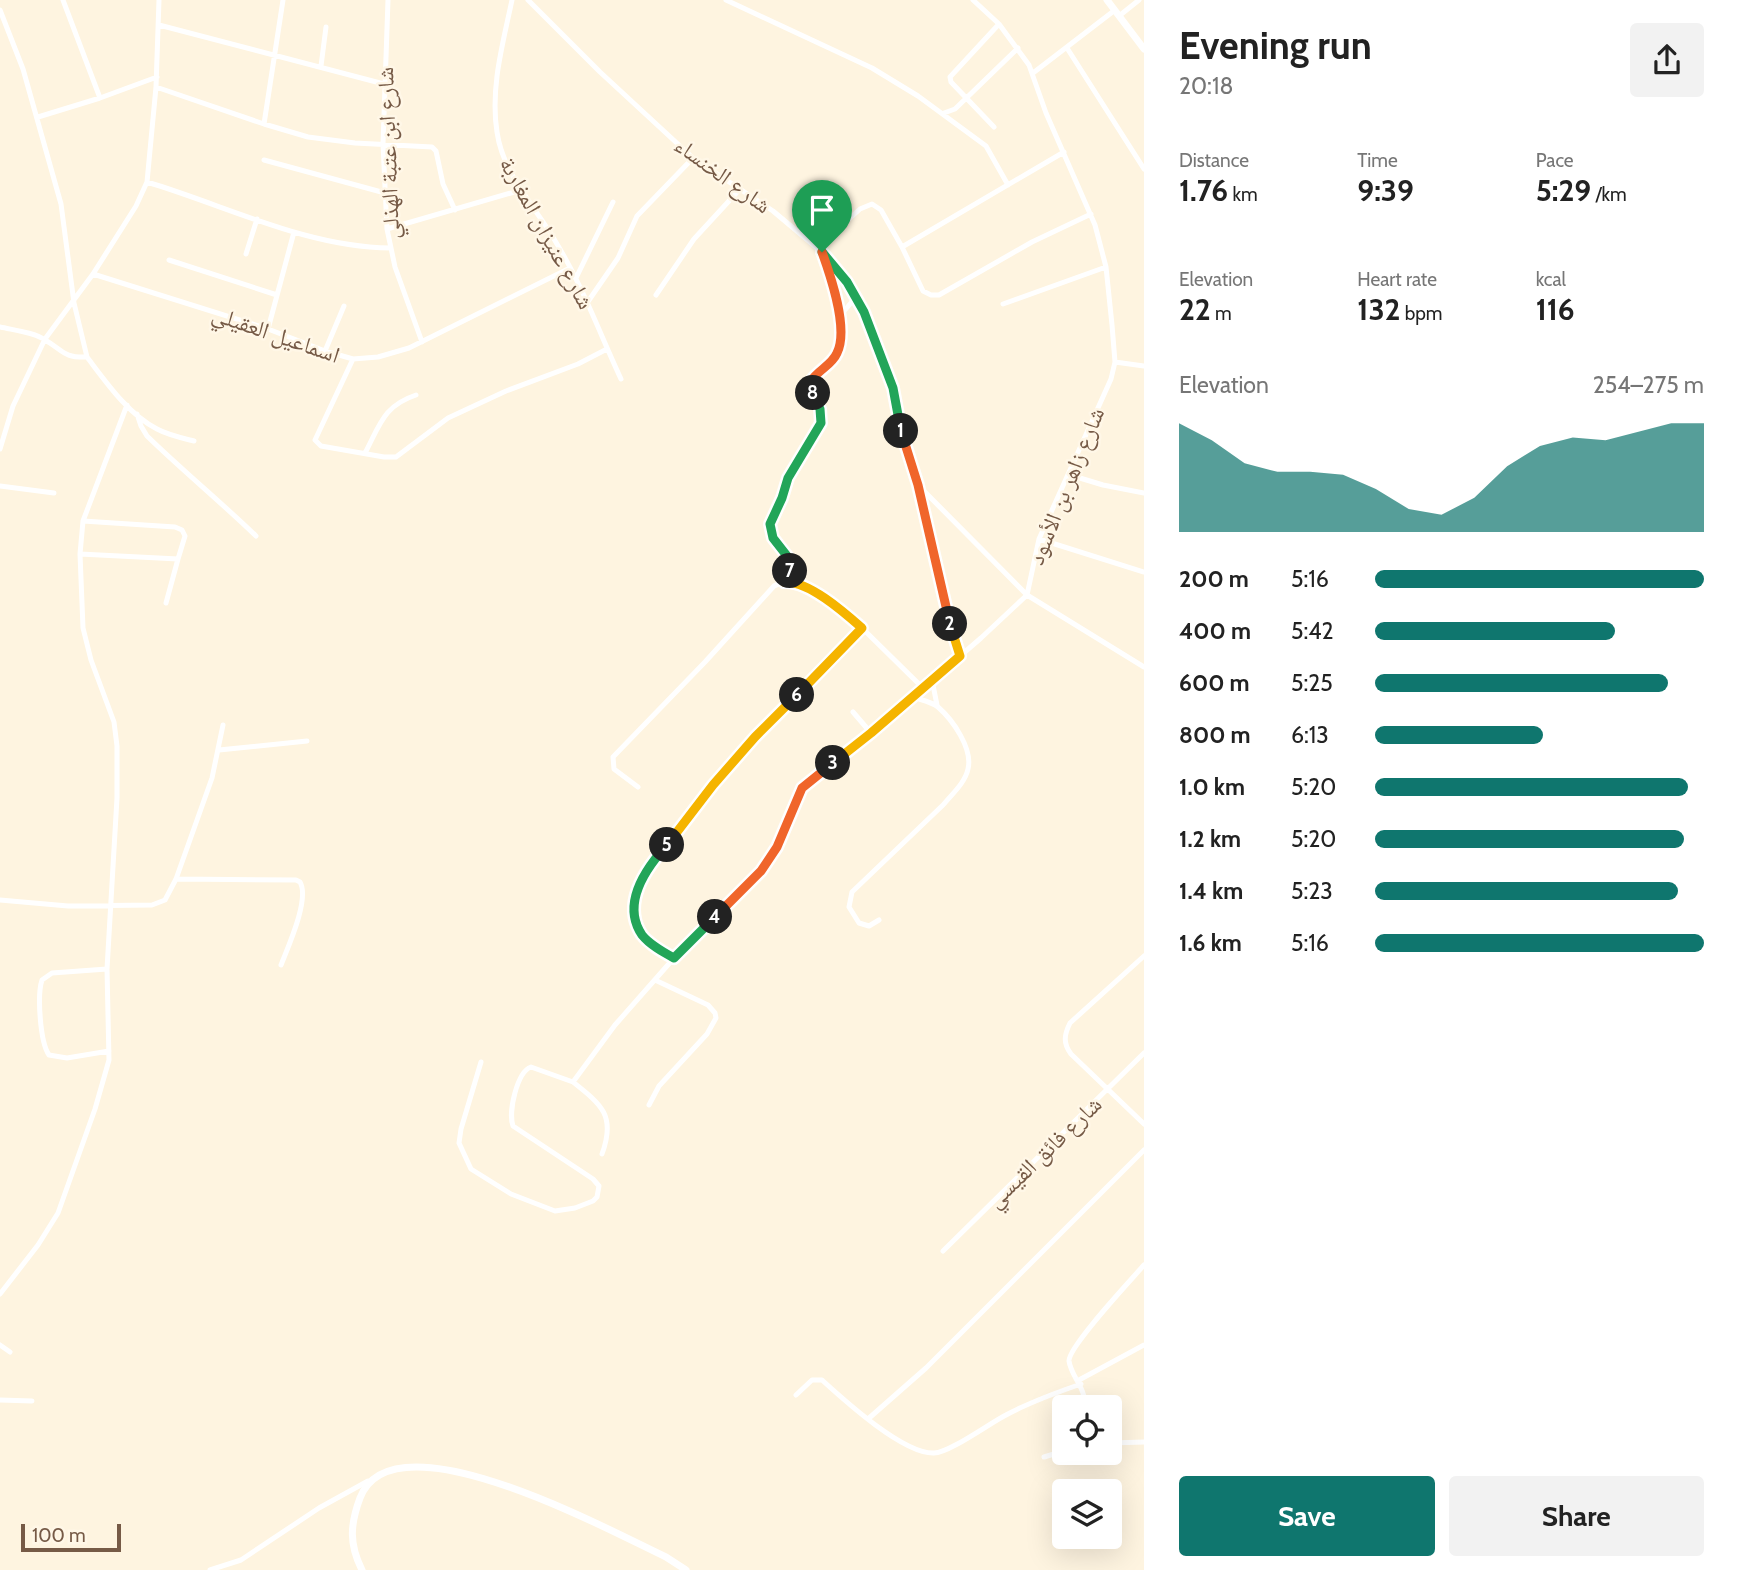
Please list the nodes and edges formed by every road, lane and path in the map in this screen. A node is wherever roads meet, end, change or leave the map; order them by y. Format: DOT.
graph roads {
  1 [pos="63,0"];
  2 [pos="159,0"];
  3 [pos="283,0"];
  4 [pos="388,0"];
  5 [pos="512,0"];
  6 [pos="528,0"];
  7 [pos="726,0"];
  8 [pos="973,0"];
  9 [pos="1107,0"];
  10 [pos="1139,0"];
  11 [pos="0,10"];
  12 [pos="1117,13"];
  13 [pos="159,24"];
  14 [pos="999,24"];
  15 [pos="326,27"];
  16 [pos="1018,48"];
  17 [pos="1067,48"];
  18 [pos="1144,49"];
  19 [pos="276,54"];
  20 [pos="321,66"];
  21 [pos="1033,73"];
  22 [pos="157,77"];
  23 [pos="384,84"];
  24 [pos="156,87"];
  25 [pos="100,98"];
  26 [pos="966,98"];
  27 [pos="944,113"];
  28 [pos="38,117"];
  29 [pos="264,124"];
  30 [pos="994,127"];
  31 [pos="383,144"];
  32 [pos="1064,152"];
  33 [pos="693,158"];
  34 [pos="264,160"];
  35 [pos="1144,169"];
  36 [pos="147,182"];
  37 [pos="1008,185"];
  38 [pos="740,189"];
  39 [pos="521,190"];
  40 [pos="385,193"];
  41 [pos="612,202"];
  42 [pos="454,210"];
  43 [pos="1091,214"];
  44 [pos="257,219"];
  45 [pos="387,229"];
  46 [pos="294,232"];
  47 [pos="902,247"];
  48 [pos="390,248"];
  49 [pos="819,250"];
  50 [pos="246,254"];
  51 [pos="169,260"];
  52 [pos="1106,267"];
  53 [pos="570,268"];
  54 [pos="93,274"];
  55 [pos="576,278"];
  56 [pos="277,295"];
  57 [pos="656,295"];
  58 [pos="856,297"];
  59 [pos="74,303"];
  60 [pos="587,303"];
  61 [pos="1003,304"];
  62 [pos="344,306"];
  63 [pos="839,317"];
  64 [pos="0,327"];
  65 [pos="268,330"];
  66 [pos="45,340"];
  67 [pos="422,342"];
  68 [pos="607,349"];
  69 [pos="325,351"];
  70 [pos="87,357"];
  71 [pos="353,359"];
  72 [pos="1115,362"];
  73 [pos="1144,366"];
  74 [pos="621,379"];
  75 [pos="416,395"];
  76 [pos="127,405"];
  77 [pos="137,414"];
  78 [pos="194,441"];
  79 [pos="0,449"];
  80 [pos="365,453"];
  81 [pos="1070,475"];
  82 [pos="918,485"];
  83 [pos="0,486"];
  84 [pos="54,493"];
  85 [pos="1144,493"];
  86 [pos="83,521"];
  87 [pos="256,536"];
  88 [pos="1039,539"];
  89 [pos="80,554"];
  90 [pos="178,559"];
  91 [pos="1144,572"];
  92 [pos="784,582"];
  93 [pos="1027,594"];
  94 [pos="166,603"];
  95 [pos="862,628"];
  96 [pos="960,656"];
  97 [pos="1144,667"];
  98 [pos="932,680"];
  99 [pos="923,688"];
  100 [pos="913,697"];
  101 [pos="937,705"];
  102 [pos="853,712"];
  103 [pos="223,725"];
  104 [pos="871,733"];
  105 [pos="307,741"];
  106 [pos="219,750"];
  107 [pos="638,787"];
  108 [pos="176,878"];
  109 [pos="0,900"];
  110 [pos="111,904"];
  111 [pos="879,920"];
  112 [pos="1144,956"];
  113 [pos="674,958"];
  114 [pos="281,965"];
  115 [pos="107,969"];
  116 [pos="655,979"];
  117 [pos="109,1051"];
  118 [pos="1144,1052"];
  119 [pos="481,1062"];
  120 [pos="573,1082"];
  121 [pos="1108,1090"];
  122 [pos="649,1105"];
  123 [pos="1144,1124"];
  124 [pos="1144,1150"];
  125 [pos="601,1154"];
  126 [pos="943,1251"];
  127 [pos="1144,1265"];
  128 [pos="0,1294"];
  129 [pos="0,1345"];
  130 [pos="1144,1345"];
  131 [pos="10,1352"];
  132 [pos="1080,1382"];
  133 [pos="796,1395"];
  134 [pos="1083,1395"];
  135 [pos="0,1400"];
  136 [pos="32,1401"];
  137 [pos="868,1419"];
  138 [pos="1144,1442"];
  139 [pos="1122,1443"];
  140 [pos="1052,1455"];
  141 [pos="1044,1457"];
  142 [pos="368,1481"];
  143 [pos="210,1570"];
  144 [pos="362,1570"];
  145 [pos="686,1570"];
  1 -- 25 [label="street"];
  2 -- 13 [label="street"];
  3 -- 19 [label="street"];
  4 -- 23 [label="street, شارع ابن عتبة الهذلي"];
  5 -- 39 [label="street, شارع عنيزان المغاربة"];
  6 -- 33 [label="street, شارع الخنساء"];
  7 -- 27 [label="street"];
  8 -- 14 [label="street, شارع زاهر بن الأسود"];
  9 -- 12 [label="street"];
  10 -- 12 [label="street"];
  11 -- 28 [label="street"];
  12 -- 17 [label="street"];
  12 -- 18 [label="street"];
  13 -- 19 [label="street"];
  13 -- 22 [label="street"];
  14 -- 16 [label="street, شارع زاهر بن الأسود"];
  14 -- 26 [label="street"];
  15 -- 20 [label="street"];
  16 -- 21 [label="street, شارع زاهر بن الأسود"];
  16 -- 26 [label="street"];
  17 -- 21 [label="street"];
  17 -- 35 [label="street"];
  19 -- 20 [label="street"];
  19 -- 29 [label="street"];
  20 -- 23 [label="street"];
  21 -- 32 [label="street, شارع زاهر بن الأسود"];
  22 -- 24 [label="street"];
  22 -- 25 [label="street"];
  23 -- 31 [label="street, شارع ابن عتبة الهذلي"];
  24 -- 29 [label="street"];
  24 -- 36 [label="street"];
  25 -- 28 [label="street"];
  26 -- 27 [label="street"];
  26 -- 30 [label="street"];
  27 -- 37 [label="street"];
  28 -- 59 [label="street"];
  29 -- 31 [label="street"];
  31 -- 40 [label="street, شارع ابن عتبة الهذلي"];
  31 -- 42 [label="street"];
  32 -- 37 [label="street"];
  32 -- 43 [label="street, شارع زاهر بن الأسود"];
  33 -- 38 [label="street, شارع الخنساء"];
  33 -- 60 [label="street"];
  34 -- 40 [label="street"];
  36 -- 44 [label="street"];
  36 -- 54 [label="street"];
  37 -- 47 [label="street"];
  38 -- 49 [label="street, شارع الخنساء"];
  38 -- 57 [label="street"];
  39 -- 42 [label="street"];
  39 -- 53 [label="street, شارع عنيزان المغاربة"];
  40 -- 45 [label="street, شارع ابن عتبة الهذلي"];
  41 -- 55 [label="street"];
  42 -- 45 [label="street"];
  43 -- 47 [label="street"];
  43 -- 52 [label="street, شارع زاهر بن الأسود"];
  44 -- 46 [label="street"];
  44 -- 50 [label="street"];
  45 -- 48 [label="street, شارع ابن عتبة الهذلي"];
  46 -- 48 [label="street"];
  46 -- 56 [label="street"];
  47 -- 49 [label="street"];
  48 -- 67 [label="street, شارع ابن عتبة الهذلي"];
  49 -- 58 [label="street, شارع الخنساء"];
  49 -- 63 [label="street"];
  51 -- 56 [label="street"];
  52 -- 61 [label="street"];
  52 -- 72 [label="street, شارع زاهر بن الأسود"];
  53 -- 55 [label="street, شارع عنيزان المغاربة"];
  53 -- 67 [label="street, اسماعيل العقيلي"];
  54 -- 59 [label="street"];
  54 -- 65 [label="street, اسماعيل العقيلي"];
  55 -- 60 [label="street, شارع عنيزان المغاربة"];
  56 -- 65 [label="street"];
  58 -- 63 [label="street"];
  58 -- 82 [label="street, شارع الخنساء"];
  59 -- 66 [label="street"];
  59 -- 70 [label="street"];
  60 -- 68 [label="street, شارع عنيزان المغاربة"];
  62 -- 69 [label="street"];
  63 -- 92 [label="street"];
  64 -- 66 [label="street"];
  65 -- 69 [label="street, اسماعيل العقيلي"];
  66 -- 70 [label="street"];
  66 -- 79 [label="street"];
  67 -- 71 [label="street, اسماعيل العقيلي"];
  68 -- 74 [label="street, شارع عنيزان المغاربة"];
  68 -- 80 [label="street"];
  69 -- 71 [label="street, اسماعيل العقيلي"];
  70 -- 76 [label="street"];
  71 -- 80 [label="street"];
  72 -- 73 [label="street"];
  72 -- 81 [label="street, شارع زاهر بن الأسود"];
  75 -- 80 [label="street"];
  76 -- 77 [label="street"];
  76 -- 86 [label="street"];
  77 -- 78 [label="street"];
  77 -- 87 [label="street"];
  81 -- 85 [label="street"];
  81 -- 88 [label="street, شارع زاهر بن الأسود"];
  82 -- 93 [label="street"];
  82 -- 96 [label="street, شارع الخنساء"];
  83 -- 84 [label="street"];
  86 -- 89 [label="street"];
  86 -- 90 [label="street"];
  88 -- 91 [label="street"];
  88 -- 93 [label="street, شارع زاهر بن الأسود"];
  89 -- 90 [label="street"];
  89 -- 110 [label="street"];
  90 -- 94 [label="street"];
  92 -- 95 [label="street"];
  92 -- 107 [label="street"];
  93 -- 96 [label="street, شارع زاهر بن الأسود"];
  93 -- 97 [label="street"];
  95 -- 99 [label="street"];
  95 -- 113 [label="street"];
  96 -- 98 [label="street, شارع زاهر بن الأسود"];
  98 -- 99 [label="street, شارع زاهر بن الأسود"];
  98 -- 101 [label="street"];
  99 -- 100 [label="street, شارع زاهر بن الأسود"];
  100 -- 101 [label="street"];
  100 -- 104 [label="street, شارع زاهر بن الأسود"];
  101 -- 111 [label="street"];
  102 -- 104 [label="street"];
  103 -- 106 [label="street"];
  104 -- 113 [label="street, شارع زاهر بن الأسود"];
  105 -- 106 [label="street"];
  106 -- 108 [label="street"];
  108 -- 110 [label="street"];
  108 -- 114 [label="street"];
  109 -- 110 [label="street"];
  110 -- 115 [label="street"];
  112 -- 121 [label="street"];
  113 -- 116 [label="street, شارع زاهر بن الأسود"];
  115 -- 117 [label="street"];
  115 -- 117 [label="street"];
  116 -- 120 [label="street, شارع زاهر بن الأسود"];
  116 -- 122 [label="street"];
  117 -- 128 [label="street"];
  118 -- 121 [label="street, شارع فائق القيسي"];
  119 -- 120 [label="street"];
  120 -- 125 [label="street"];
  121 -- 123 [label="street"];
  121 -- 126 [label="street, شارع فائق القيسي"];
  124 -- 137 [label="street"];
  127 -- 132 [label="street"];
  129 -- 131 [label="street"];
  130 -- 132 [label="street"];
  132 -- 134 [label="street"];
  132 -- 137 [label="street"];
  133 -- 137 [label="street"];
  135 -- 136 [label="street"];
  138 -- 139 [label="street"];
  140 -- 141 [label="street"];
  142 -- 143 [label="street"];
  142 -- 144 [label="street"];
  142 -- 145 [label="street"];
}
